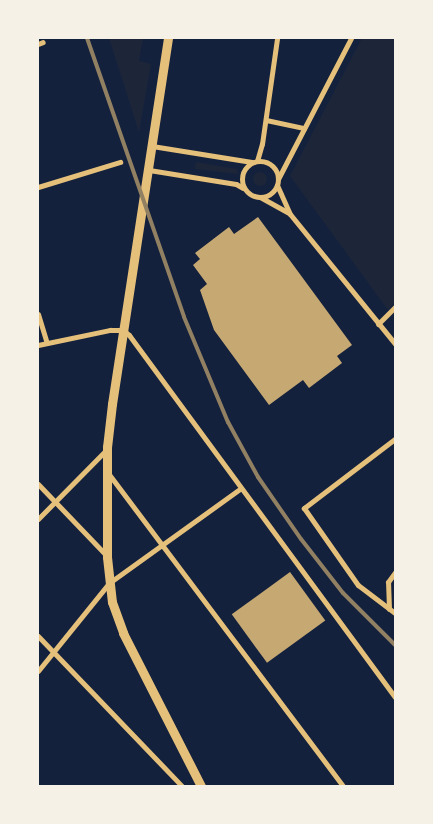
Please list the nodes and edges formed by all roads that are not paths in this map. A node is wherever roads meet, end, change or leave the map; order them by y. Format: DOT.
graph roads {
  1 [pos="168,38"];
  2 [pos="277,38"];
  3 [pos="351,38"];
  4 [pos="266,120"];
  5 [pos="304,128"];
  6 [pos="152,146"];
  7 [pos="120,162"];
  8 [pos="255,162"];
  9 [pos="149,170"];
  10 [pos="277,182"];
  11 [pos="38,187"];
  12 [pos="247,190"];
  13 [pos="256,196"];
  14 [pos="290,214"];
  15 [pos="396,306"];
  16 [pos="38,314"];
  17 [pos="378,324"];
  18 [pos="123,330"];
  19 [pos="47,343"];
  20 [pos="38,345"];
  21 [pos="396,345"];
  22 [pos="396,438"];
  23 [pos="107,447"];
  24 [pos="107,472"];
  25 [pos="38,484"];
  26 [pos="240,489"];
  27 [pos="54,502"];
  28 [pos="38,519"];
  29 [pos="162,544"];
  30 [pos="107,557"];
  31 [pos="396,571"];
  32 [pos="108,584"];
  33 [pos="388,609"];
  34 [pos="396,614"];
  35 [pos="38,636"];
  36 [pos="52,651"];
  37 [pos="38,671"];
  38 [pos="396,698"];
  39 [pos="182,786"];
  40 [pos="201,786"];
  41 [pos="343,786"];
  1 -- 6 [label="street"];
  2 -- 4 [label="street"];
  3 -- 5 [label="street"];
  4 -- 5 [label="street"];
  4 -- 8 [label="street"];
  5 -- 10 [label="street"];
  6 -- 8 [label="street"];
  6 -- 9 [label="street"];
  7 -- 11 [label="street"];
  8 -- 10 [label="street"];
  8 -- 12 [label="street"];
  9 -- 12 [label="street"];
  9 -- 18 [label="street"];
  10 -- 13 [label="street"];
  10 -- 14 [label="street"];
  12 -- 13 [label="street"];
  13 -- 14 [label="street"];
  14 -- 17 [label="street"];
  15 -- 17 [label="street"];
  16 -- 19 [label="street"];
  17 -- 21 [label="street"];
  18 -- 19 [label="street"];
  18 -- 23 [label="street"];
  18 -- 26 [label="street"];
  19 -- 20 [label="street"];
  22 -- 33 [label="street"];
  23 -- 24 [label="street"];
  23 -- 27 [label="street"];
  24 -- 29 [label="street"];
  24 -- 30 [label="street"];
  25 -- 27 [label="street"];
  26 -- 29 [label="street"];
  26 -- 38 [label="street"];
  27 -- 28 [label="street"];
  27 -- 30 [label="street"];
  29 -- 32 [label="street"];
  29 -- 41 [label="street"];
  30 -- 32 [label="street"];
  31 -- 33 [label="street"];
  32 -- 36 [label="street"];
  32 -- 40 [label="street"];
  33 -- 34 [label="street"];
  35 -- 36 [label="street"];
  36 -- 37 [label="street"];
  36 -- 39 [label="street"];
}
